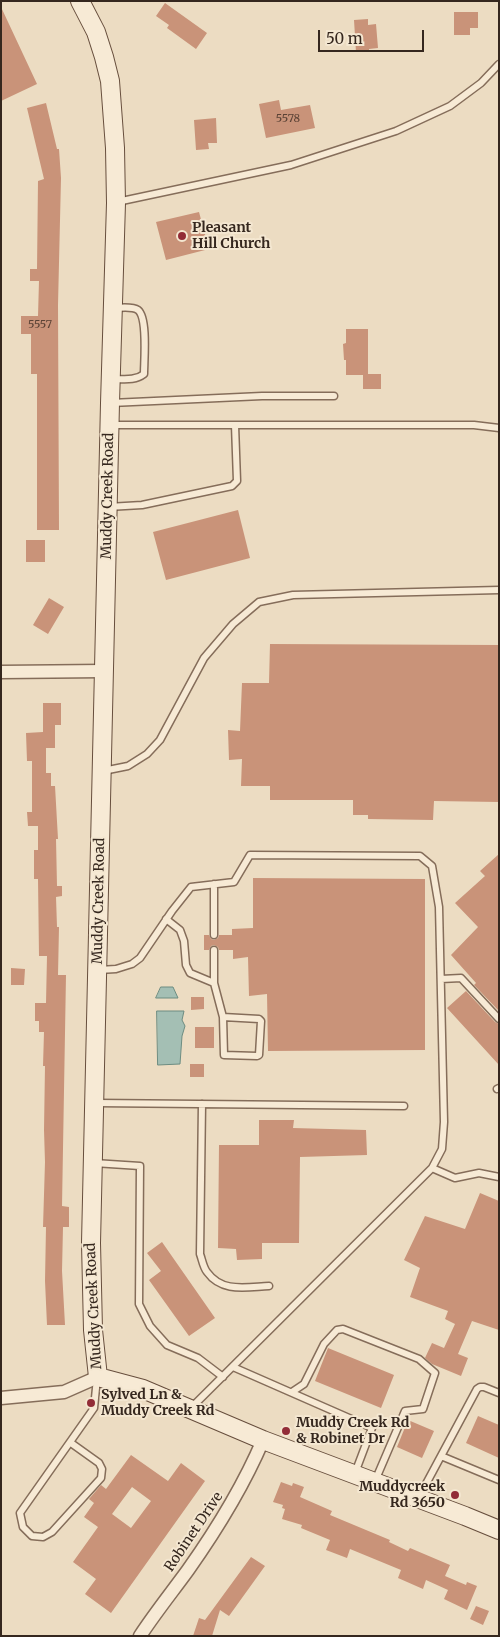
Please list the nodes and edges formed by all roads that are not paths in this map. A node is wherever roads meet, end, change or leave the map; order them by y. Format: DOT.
graph roads {
  1 [pos="80,1"];
  2 [pos="499,64"];
  3 [pos="116,203"];
  4 [pos="113,308"];
  5 [pos="111,379"];
  6 [pos="334,396"];
  7 [pos="110,403"];
  8 [pos="110,425"];
  9 [pos="235,425"];
  10 [pos="499,428"];
  11 [pos="108,507"];
  12 [pos="499,590"];
  13 [pos="104,671"];
  14 [pos="1,672"];
  15 [pos="102,771"];
  16 [pos="214,884"];
  17 [pos="166,919"];
  18 [pos="214,935"];
  19 [pos="214,950"];
  20 [pos="98,970"];
  21 [pos="441,979"];
  22 [pos="214,983"];
  23 [pos="223,1018"];
  24 [pos="499,1019"];
  25 [pos="95,1104"];
  26 [pos="202,1104"];
  27 [pos="404,1106"];
  28 [pos="93,1163"];
  29 [pos="432,1168"];
  30 [pos="499,1177"];
  31 [pos="268,1286"];
  32 [pos="233,1367"];
  33 [pos="98,1377"];
  34 [pos="223,1377"];
  35 [pos="292,1392"];
  36 [pos="499,1394"];
  37 [pos="1,1398"];
  38 [pos="190,1409"];
  39 [pos="263,1440"];
  40 [pos="71,1443"];
  41 [pos="441,1456"];
  42 [pos="354,1474"];
  43 [pos="499,1480"];
  44 [pos="374,1482"];
  45 [pos="418,1498"];
  46 [pos="499,1530"];
  47 [pos="140,1636"];
  1 -- 3 [label="street, Muddy Creek Road"];
  2 -- 3 [label="lane"];
  3 -- 4 [label="street, Muddy Creek Road"];
  4 -- 5 [label="street, Muddy Creek Road"];
  4 -- 5 [label="lane"];
  5 -- 7 [label="street, Muddy Creek Road"];
  6 -- 7 [label="lane"];
  7 -- 8 [label="street, Muddy Creek Road"];
  8 -- 9 [label="lane"];
  8 -- 11 [label="street, Muddy Creek Road"];
  9 -- 10 [label="lane"];
  9 -- 11 [label="lane"];
  11 -- 13 [label="street, Muddy Creek Road"];
  12 -- 15 [label="lane"];
  13 -- 14 [label="street"];
  13 -- 15 [label="street, Muddy Creek Road"];
  15 -- 20 [label="street, Muddy Creek Road"];
  16 -- 17 [label="lane"];
  16 -- 18 [label="lane"];
  16 -- 21 [label="lane"];
  17 -- 20 [label="lane"];
  17 -- 22 [label="lane"];
  19 -- 22 [label="lane"];
  20 -- 25 [label="street, Muddy Creek Road"];
  21 -- 24 [label="lane"];
  21 -- 29 [label="lane"];
  22 -- 23 [label="lane"];
  23 -- 23 [label="lane"];
  25 -- 26 [label="lane"];
  25 -- 28 [label="street, Muddy Creek Road"];
  26 -- 27 [label="lane"];
  26 -- 31 [label="lane"];
  28 -- 33 [label="street, Muddy Creek Road"];
  28 -- 34 [label="lane"];
  29 -- 30 [label="lane"];
  29 -- 32 [label="lane"];
  32 -- 34 [label="lane"];
  32 -- 35 [label="lane"];
  33 -- 37 [label="street"];
  33 -- 38 [label="street, Muddy Creek Road"];
  33 -- 40 [label="lane"];
  34 -- 38 [label="lane"];
  35 -- 42 [label="lane"];
  35 -- 44 [label="lane"];
  36 -- 41 [label="lane"];
  38 -- 39 [label="street, Muddy Creek Road"];
  39 -- 42 [label="street, Muddy Creek Road"];
  39 -- 47 [label="street, Robinet Drive"];
  40 -- 40 [label="lane"];
  41 -- 43 [label="lane"];
  41 -- 45 [label="lane"];
  42 -- 44 [label="street, Muddy Creek Road"];
  44 -- 45 [label="street, Muddy Creek Road"];
  45 -- 46 [label="street, Muddy Creek Road"];
}
